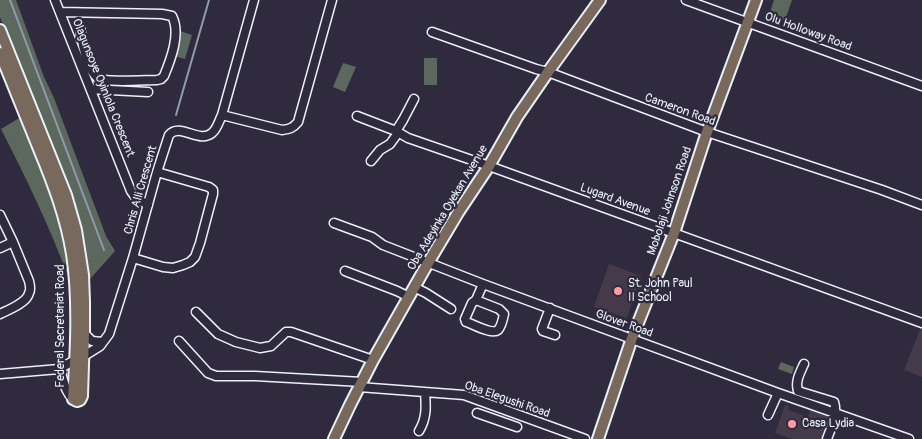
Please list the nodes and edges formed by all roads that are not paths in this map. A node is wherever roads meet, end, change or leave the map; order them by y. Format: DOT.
graph roads {
  1 [pos="56,0"];
  2 [pos="254,0"];
  3 [pos="332,0"];
  4 [pos="600,0"];
  5 [pos="686,0"];
  6 [pos="756,0"];
  7 [pos="60,12"];
  8 [pos="748,22"];
  9 [pos="80,26"];
  10 [pos="0,30"];
  11 [pos="432,32"];
  12 [pos="0,53"];
  13 [pos="548,72"];
  14 [pos="0,75"];
  15 [pos="12,82"];
  16 [pos="922,86"];
  17 [pos="91,89"];
  18 [pos="148,92"];
  19 [pos="414,99"];
  20 [pos="222,115"];
  21 [pos="357,116"];
  22 [pos="397,132"];
  23 [pos="708,132"];
  24 [pos="371,161"];
  25 [pos="488,166"];
  26 [pos="157,172"];
  27 [pos="148,205"];
  28 [pos="922,205"];
  29 [pos="0,215"];
  30 [pos="334,223"];
  31 [pos="674,233"];
  32 [pos="13,242"];
  33 [pos="0,248"];
  34 [pos="133,258"];
  35 [pos="428,263"];
  36 [pos="345,271"];
  37 [pos="483,284"];
  38 [pos="414,287"];
  39 [pos="409,297"];
  40 [pos="476,300"];
  41 [pos="550,308"];
  42 [pos="451,309"];
  43 [pos="196,312"];
  44 [pos="0,314"];
  45 [pos="922,323"];
  46 [pos="84,333"];
  47 [pos="555,335"];
  48 [pos="632,338"];
  49 [pos="179,341"];
  50 [pos="102,342"];
  51 [pos="79,358"];
  52 [pos="373,360"];
  53 [pos="804,364"];
  54 [pos="59,369"];
  55 [pos="0,374"];
  56 [pos="361,384"];
  57 [pos="425,392"];
  58 [pos="778,393"];
  59 [pos="73,399"];
  60 [pos="501,408"];
  61 [pos="477,413"];
  62 [pos="836,413"];
  63 [pos="768,415"];
  64 [pos="497,420"];
  65 [pos="517,427"];
  66 [pos="419,431"];
  67 [pos="334,439"];
  68 [pos="585,439"];
  69 [pos="598,439"];
  70 [pos="827,439"];
  71 [pos="909,439"];
  1 -- 7 [label="street, Olagunsoye Oyinlola Crescent"];
  2 -- 20 [label="street, Chris Alli Crescent"];
  3 -- 20 [label="street"];
  4 -- 13 [label="main road, Oba Adeyinka Oyekan Avenue"];
  5 -- 8 [label="street, Olu Holloway Road"];
  6 -- 8 [label="main road, Mobolaji Johnson Road"];
  7 -- 9 [label="street"];
  7 -- 17 [label="street, Olagunsoye Oyinlola Crescent"];
  8 -- 16 [label="street, Olu Holloway Road"];
  8 -- 23 [label="main road, Mobolaji Johnson Road"];
  10 -- 46 [label="main road, Federal Secretariat Road"];
  11 -- 13 [label="street, Cameron Road"];
  12 -- 15 [label="main road, Federal Secretariat Road"];
  13 -- 23 [label="street, Cameron Road"];
  13 -- 25 [label="main road, Oba Adeyinka Oyekan Avenue"];
  14 -- 15 [label="main road"];
  15 -- 51 [label="main road, Federal Secretariat Road"];
  17 -- 18 [label="street"];
  17 -- 27 [label="street, Olagunsoye Oyinlola Crescent"];
  19 -- 22 [label="street"];
  20 -- 26 [label="street, Chris Alli Crescent"];
  21 -- 22 [label="street, Lugard Avenue"];
  22 -- 24 [label="street"];
  22 -- 25 [label="street, Lugard Avenue"];
  23 -- 28 [label="street, Cameron Road"];
  23 -- 31 [label="main road, Mobolaji Johnson Road"];
  25 -- 31 [label="street, Lugard Avenue"];
  25 -- 35 [label="main road, Oba Adeyinka Oyekan Avenue"];
  26 -- 27 [label="street, Chris Alli Crescent"];
  26 -- 34 [label="street"];
  27 -- 34 [label="street, Chris Alli Crescent"];
  29 -- 32 [label="street"];
  30 -- 35 [label="street, Glover Road"];
  31 -- 45 [label="street, Lugard Avenue"];
  31 -- 48 [label="main road, Mobolaji Johnson Road"];
  32 -- 33 [label="street"];
  32 -- 44 [label="street"];
  34 -- 50 [label="street, Chris Alli Crescent"];
  35 -- 37 [label="street, Glover Road"];
  35 -- 38 [label="main road, Oba Adeyinka Oyekan Avenue"];
  36 -- 39 [label="street"];
  37 -- 40 [label="street"];
  37 -- 41 [label="street, Glover Road"];
  38 -- 39 [label="main road, Oba Adeyinka Oyekan Avenue"];
  38 -- 42 [label="street"];
  39 -- 52 [label="main road, Oba Adeyinka Oyekan Avenue"];
  40 -- 40 [label="street"];
  41 -- 47 [label="street"];
  41 -- 48 [label="street, Glover Road"];
  43 -- 52 [label="street"];
  46 -- 50 [label="street"];
  46 -- 51 [label="main road, Federal Secretariat Road"];
  48 -- 58 [label="street, Glover Road"];
  48 -- 69 [label="main road, Mobolaji Johnson Road"];
  49 -- 56 [label="street, Oba Elegushi Road"];
  50 -- 51 [label="street, Chris Alli Crescent"];
  51 -- 54 [label="street, Chris Alli Crescent"];
  51 -- 59 [label="main road, Federal Secretariat Road"];
  52 -- 56 [label="main road, Oba Adeyinka Oyekan Avenue"];
  53 -- 62 [label="street"];
  54 -- 55 [label="street"];
  54 -- 59 [label="street"];
  56 -- 57 [label="street, Oba Elegushi Road"];
  56 -- 67 [label="main road, Oba Adeyinka Oyekan Avenue"];
  57 -- 60 [label="street, Oba Elegushi Road"];
  57 -- 66 [label="street"];
  58 -- 62 [label="street, Glover Road"];
  58 -- 63 [label="street"];
  60 -- 64 [label="street"];
  60 -- 68 [label="street, Oba Elegushi Road"];
  61 -- 64 [label="street"];
  62 -- 70 [label="street"];
  62 -- 71 [label="street, Glover Road"];
  64 -- 65 [label="street"];
}
